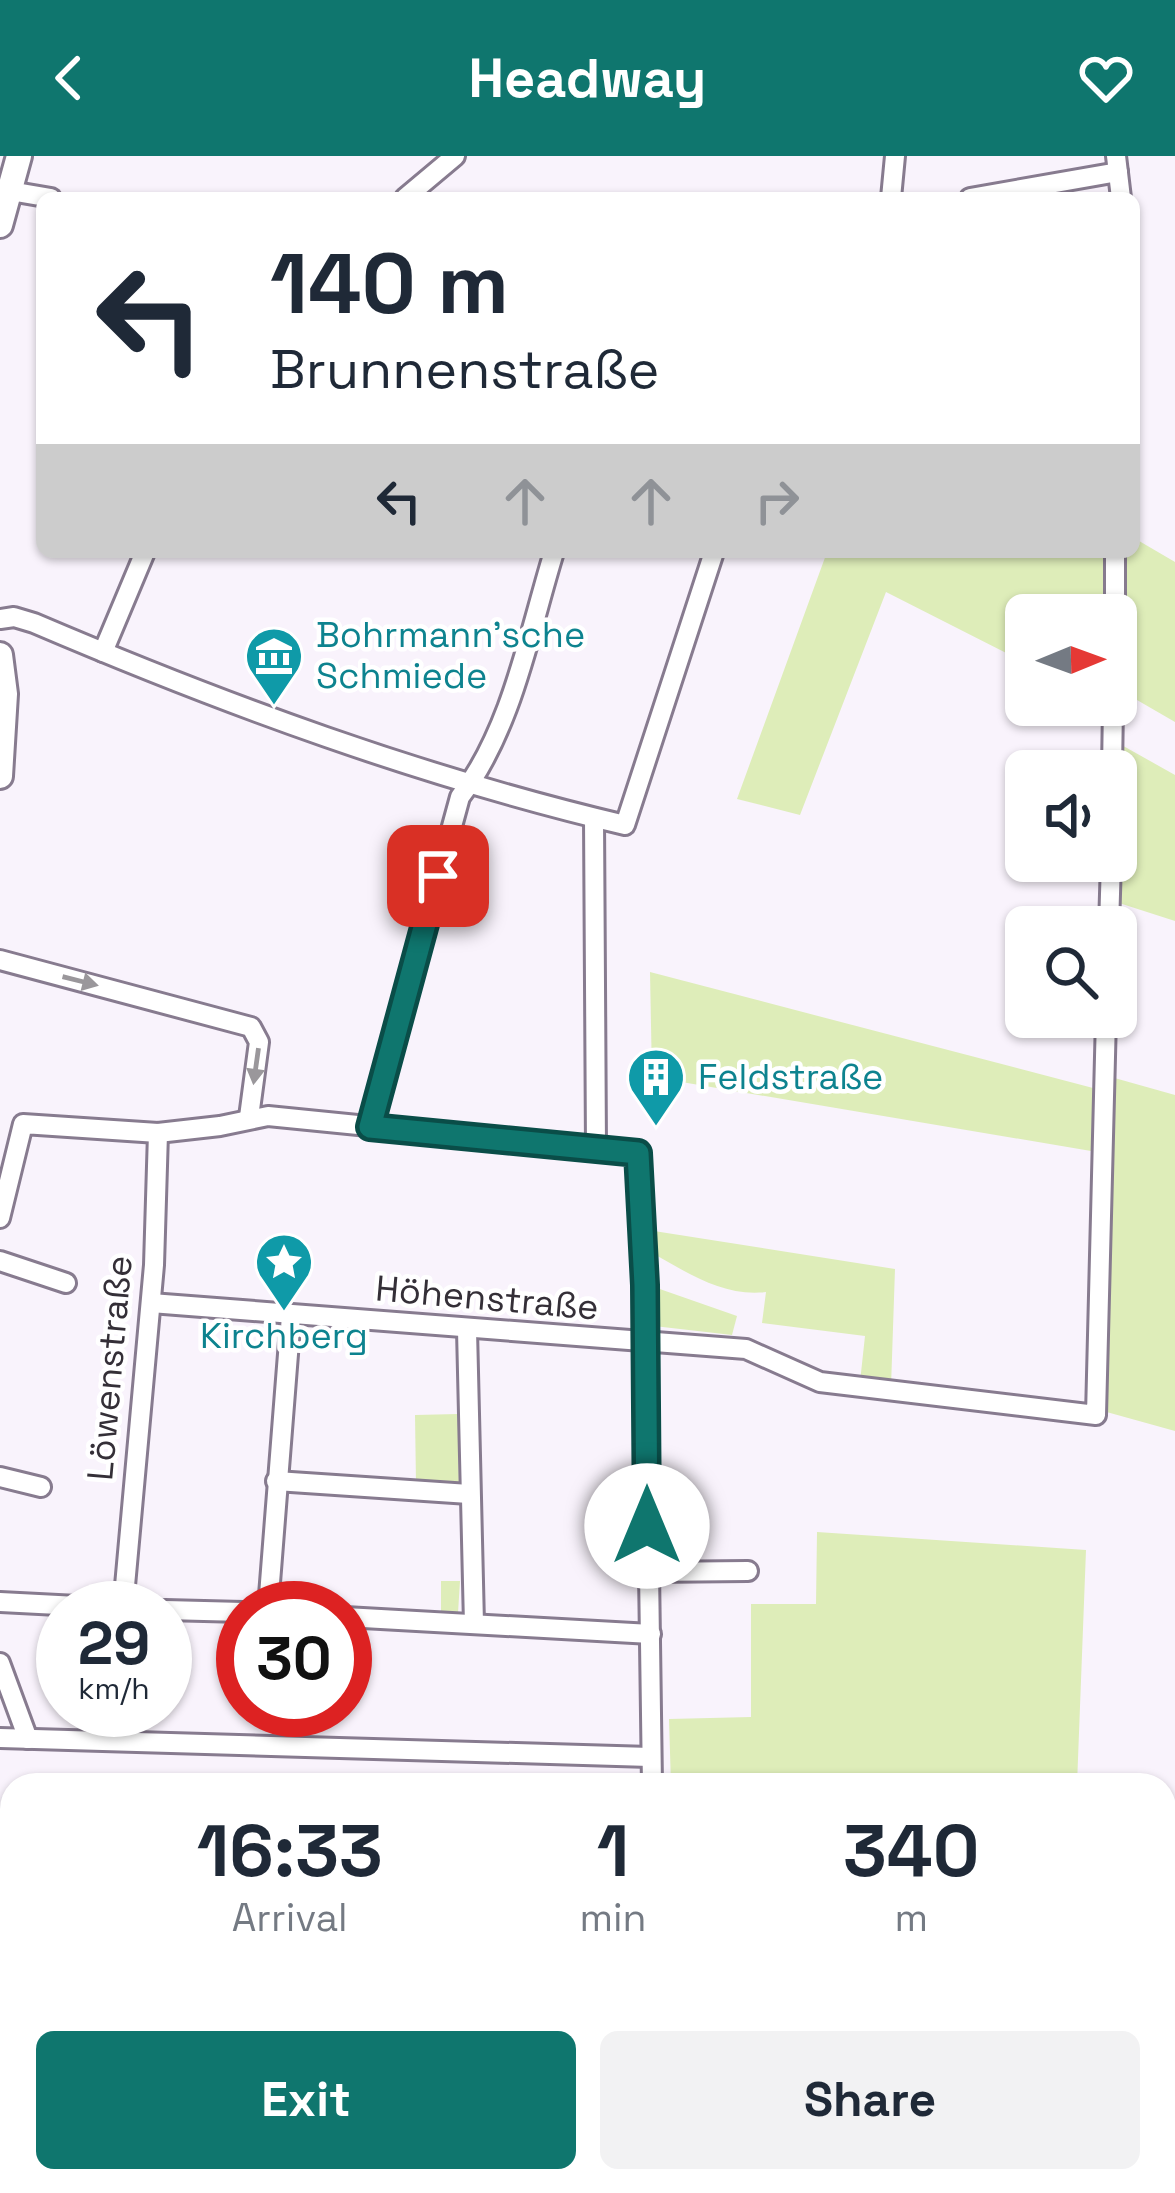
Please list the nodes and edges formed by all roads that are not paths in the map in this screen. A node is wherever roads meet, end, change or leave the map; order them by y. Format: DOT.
graph roads {
  1 [pos="19,156"];
  2 [pos="895,156"];
  3 [pos="446,159"];
  4 [pos="1117,164"];
  5 [pos="411,192"];
  6 [pos="892,192"];
  7 [pos="996,192"];
  8 [pos="36,201"];
  9 [pos="4,208"];
  10 [pos="142,558"];
  11 [pos="552,558"];
  12 [pos="712,558"];
  13 [pos="1115,558"];
  14 [pos="1114,594"];
  15 [pos="0,619"];
  16 [pos="103,652"];
  17 [pos="0,655"];
  18 [pos="0,776"];
  19 [pos="470,784"];
  20 [pos="594,818"];
  21 [pos="0,960"];
  22 [pos="1105,1038"];
  23 [pos="249,1117"];
  24 [pos="370,1127"];
  25 [pos="158,1133"];
  26 [pos="596,1148"];
  27 [pos="0,1218"];
  28 [pos="0,1261"];
  29 [pos="66,1282"];
  30 [pos="151,1304"];
  31 [pos="291,1316"];
  32 [pos="467,1330"];
  33 [pos="646,1344"];
  34 [pos="0,1477"];
  35 [pos="276,1481"];
  36 [pos="41,1487"];
  37 [pos="469,1494"];
  38 [pos="748,1571"];
  39 [pos="647,1572"];
  40 [pos="123,1581"];
  41 [pos="270,1581"];
  42 [pos="0,1602"];
  43 [pos="36,1604"];
  44 [pos="372,1618"];
  45 [pos="474,1624"];
  46 [pos="651,1634"];
  47 [pos="0,1663"];
  48 [pos="110,1737"];
  49 [pos="0,1738"];
  50 [pos="28,1739"];
  51 [pos="110,1740"];
  52 [pos="650,1757"];
  53 [pos="651,1773"];
  1 -- 9 [label="street"];
  2 -- 6 [label="street"];
  3 -- 5 [label="street"];
  4 -- 7 [label="street"];
  8 -- 9 [label="street"];
  10 -- 16 [label="street"];
  11 -- 19 [label="street"];
  12 -- 20 [label="street"];
  13 -- 14 [label="street"];
  15 -- 16 [label="street"];
  16 -- 19 [label="street"];
  17 -- 18 [label="street"];
  19 -- 20 [label="street"];
  19 -- 24 [label="street"];
  20 -- 26 [label="street"];
  21 -- 23 [label="street, one-way"];
  22 -- 33 [label="street, Höhenstraße"];
  23 -- 24 [label="street"];
  23 -- 25 [label="street"];
  24 -- 26 [label="street"];
  25 -- 27 [label="street"];
  25 -- 30 [label="street, Löwenstraße"];
  26 -- 33 [label="street"];
  28 -- 29 [label="street"];
  30 -- 31 [label="street, Höhenstraße"];
  30 -- 40 [label="street, Löwenstraße"];
  31 -- 32 [label="street, Höhenstraße"];
  31 -- 35 [label="street"];
  32 -- 33 [label="street, Höhenstraße"];
  32 -- 37 [label="street"];
  33 -- 39 [label="street"];
  34 -- 36 [label="street"];
  35 -- 37 [label="street"];
  35 -- 41 [label="street"];
  37 -- 45 [label="street"];
  38 -- 39 [label="street"];
  39 -- 46 [label="street"];
  42 -- 43 [label="street"];
  44 -- 45 [label="street"];
  45 -- 46 [label="street"];
  46 -- 52 [label="street"];
  47 -- 50 [label="street"];
  48 -- 51 [label="street"];
  49 -- 50 [label="street"];
  50 -- 51 [label="street"];
  51 -- 52 [label="street"];
  52 -- 53 [label="street"];
}
